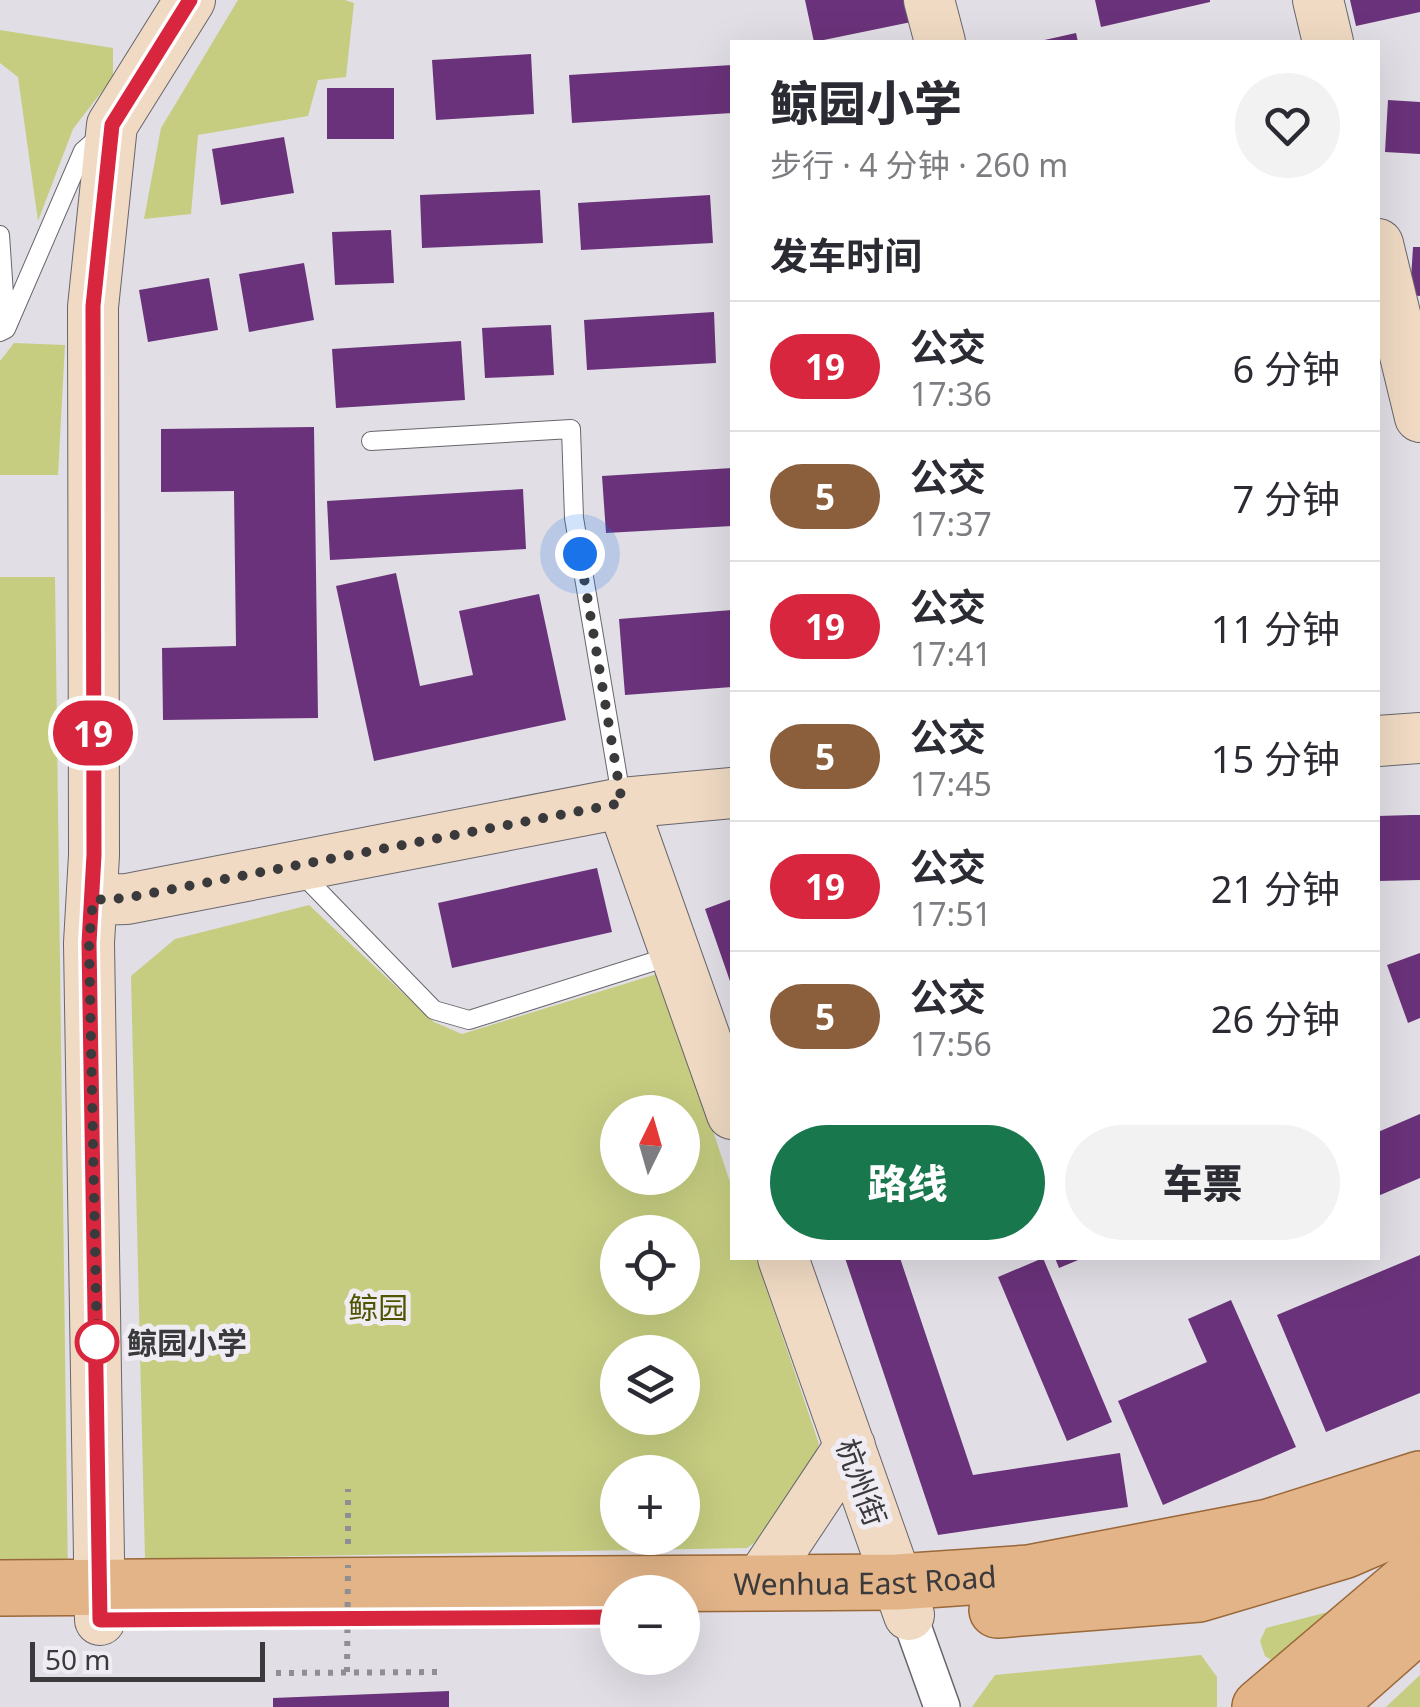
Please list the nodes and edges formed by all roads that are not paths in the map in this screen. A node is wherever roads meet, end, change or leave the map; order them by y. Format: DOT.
graph roads {
  1 [pos="190,0"];
  2 [pos="929,0"];
  3 [pos="1318,0"];
  4 [pos="939,40"];
  5 [pos="1328,40"];
  6 [pos="112,125"];
  7 [pos="0,234"];
  8 [pos="1380,252"];
  9 [pos="3,331"];
  10 [pos="1420,417"];
  11 [pos="370,441"];
  12 [pos="1420,738"];
  13 [pos="1380,742"];
  14 [pos="730,794"];
  15 [pos="622,803"];
  16 [pos="294,866"];
  17 [pos="93,900"];
  18 [pos="676,954"];
  19 [pos="730,1108"];
  20 [pos="784,1260"];
  21 [pos="850,1446"];
  22 [pos="1420,1478"];
  23 [pos="1420,1518"];
  24 [pos="1420,1571"];
  25 [pos="759,1583"];
  26 [pos="0,1588"];
  27 [pos="903,1598"];
  28 [pos="101,1604"];
  29 [pos="700,1615"];
  30 [pos="600,1617"];
  31 [pos="0,1620"];
  32 [pos="1420,1622"];
  33 [pos="942,1707"];
  34 [pos="1260,1707"];
  35 [pos="1325,1707"];
  1 -- 6 [label="street"];
  2 -- 4 [label="street"];
  3 -- 5 [label="street"];
  6 -- 9 [label="lane"];
  6 -- 17 [label="street"];
  7 -- 9 [label="lane"];
  8 -- 10 [label="street"];
  11 -- 15 [label="lane"];
  12 -- 13 [label="street"];
  14 -- 15 [label="street"];
  15 -- 16 [label="street"];
  15 -- 18 [label="street"];
  16 -- 17 [label="street"];
  16 -- 18 [label="lane"];
  17 -- 28 [label="street"];
  18 -- 19 [label="street"];
  20 -- 21 [label="street, 杭州街"];
  21 -- 25 [label="street"];
  21 -- 27 [label="street, 杭州街"];
  22 -- 27 [label="main road, Wenhua East Road"];
  23 -- 27 [label="main road, Wenhua East Road"];
  24 -- 34 [label="main road"];
  25 -- 27 [label="main road, Wenhua East Road"];
  25 -- 28 [label="main road, Wenhua East Road"];
  26 -- 28 [label="main road, Wenhua East Road"];
  27 -- 29 [label="main road, Wenhua East Road"];
  27 -- 33 [label="street, 杭州街"];
  28 -- 30 [label="main road, Wenhua East Road"];
  28 -- 31 [label="main road, Wenhua East Road"];
  32 -- 35 [label="main road"];
}
